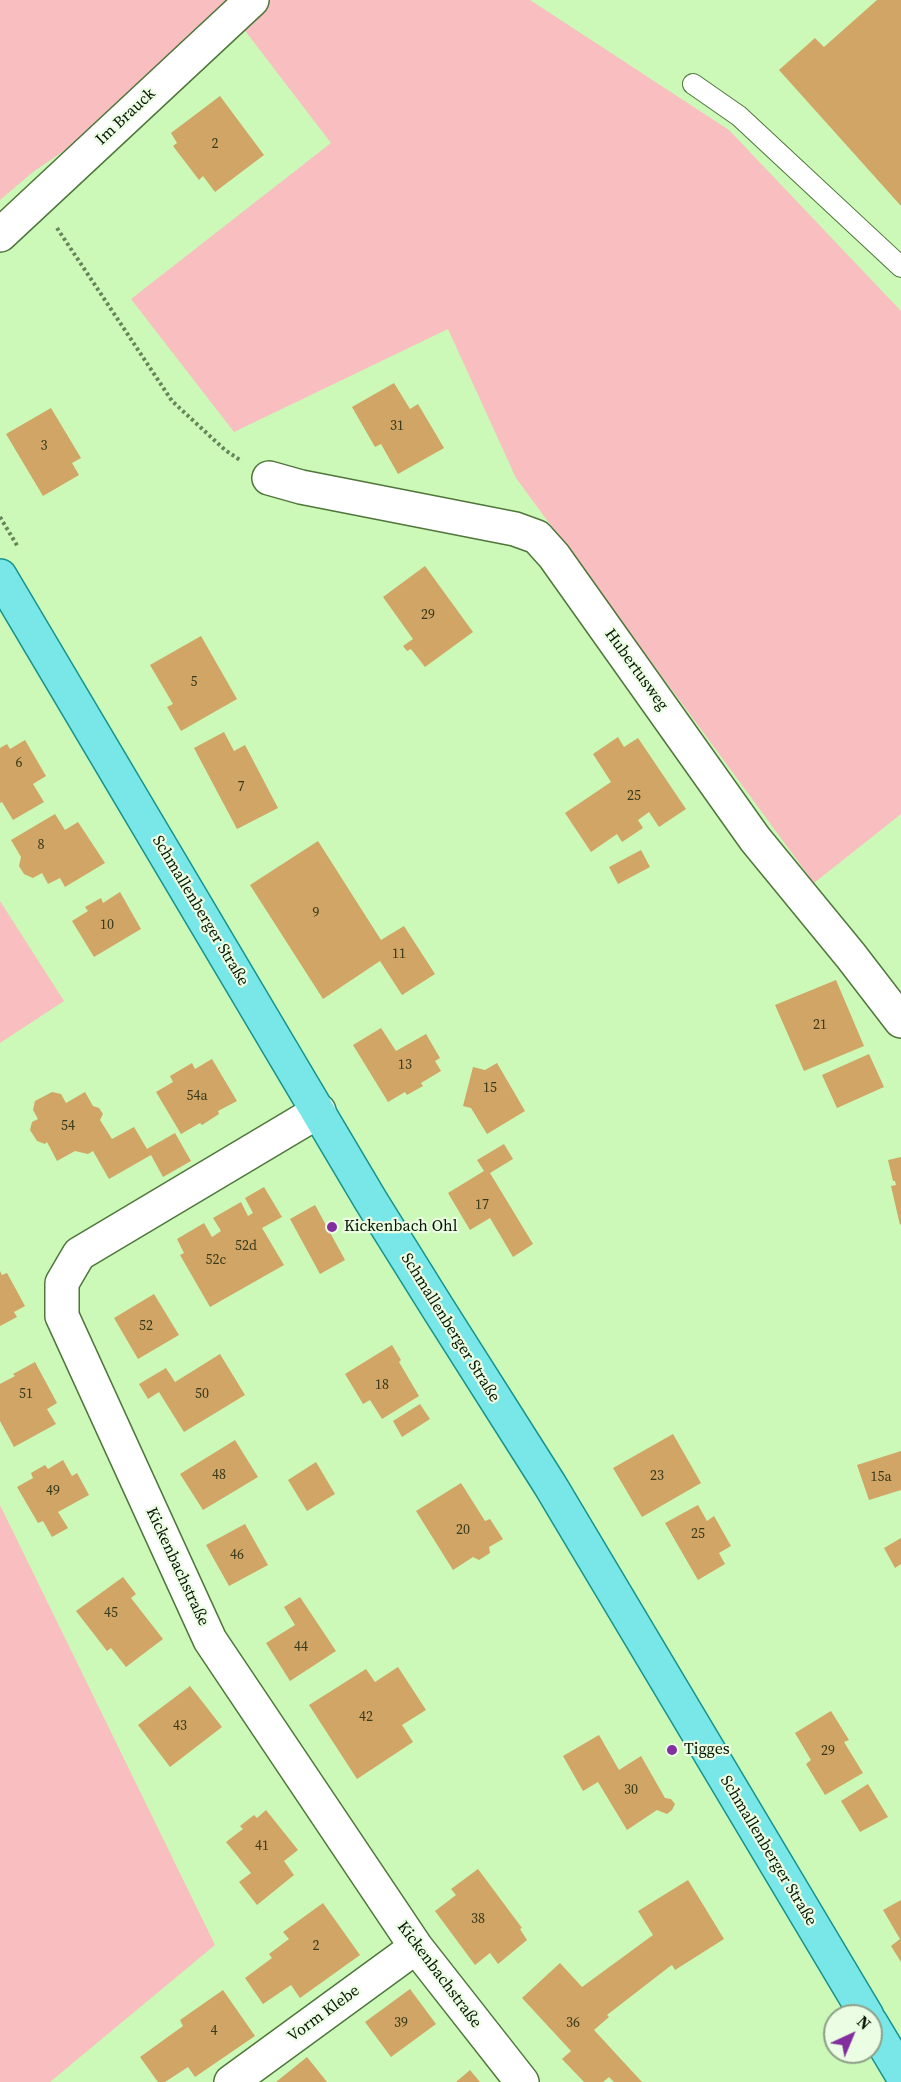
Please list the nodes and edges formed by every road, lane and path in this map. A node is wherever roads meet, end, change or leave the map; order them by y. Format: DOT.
graph roads {
  1 [pos="252,0"];
  2 [pos="693,84"];
  3 [pos="37,199"];
  4 [pos="0,235"];
  5 [pos="901,267"];
  6 [pos="269,478"];
  7 [pos="0,576"];
  8 [pos="901,1021"];
  9 [pos="319,1111"];
  10 [pos="416,1947"];
  11 [pos="860,2004"];
  12 [pos="883,2043"];
  13 [pos="901,2073"];
  14 [pos="231,2082"];
  15 [pos="522,2082"];
  1 -- 3 [label="street, Im Brauck"];
  2 -- 5 [label="lane"];
  3 -- 4 [label="street, Im Brauck"];
  3 -- 6 [label="path"];
  6 -- 8 [label="street, Hubertusweg"];
  7 -- 9 [label="main road, Schmallenberger Straße"];
  9 -- 10 [label="street, Kickenbachstraße"];
  9 -- 11 [label="main road, Schmallenberger Straße"];
  10 -- 14 [label="street, Vorm Klebe"];
  10 -- 15 [label="street, Kickenbachstraße"];
  12 -- 13 [label="main road"];
}
